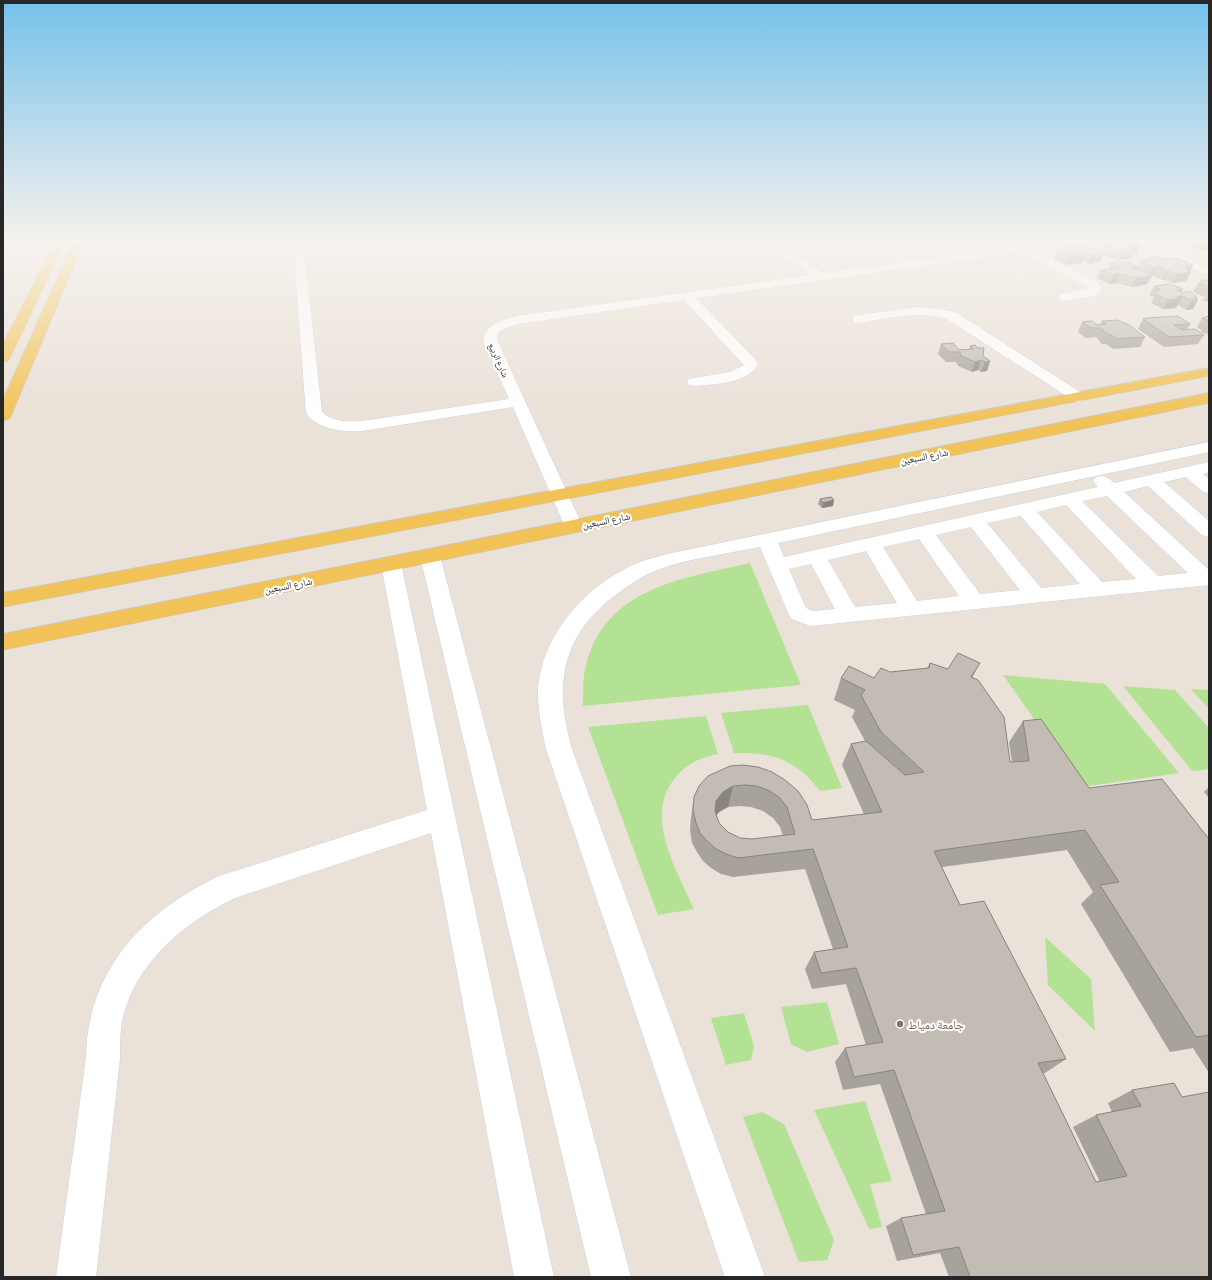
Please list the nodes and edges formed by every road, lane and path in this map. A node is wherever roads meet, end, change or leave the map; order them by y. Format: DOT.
graph roads {
  1 [pos="31,302"];
  2 [pos="53,302"];
  3 [pos="304,302"];
  4 [pos="646,302"];
  5 [pos="692,302"];
  6 [pos="859,319"];
  7 [pos="3,358"];
  8 [pos="1209,372"];
  9 [pos="694,382"];
  10 [pos="1078,397"];
  11 [pos="1209,398"];
  12 [pos="518,402"];
  13 [pos="3,416"];
  14 [pos="1209,446"];
  15 [pos="1209,467"];
  16 [pos="1189,471"];
  17 [pos="1093,472"];
  18 [pos="1151,480"];
  19 [pos="1209,488"];
  20 [pos="1111,489"];
  21 [pos="559,495"];
  22 [pos="1070,499"];
  23 [pos="1025,509"];
  24 [pos="975,520"];
  25 [pos="574,527"];
  26 [pos="924,532"];
  27 [pos="1209,532"];
  28 [pos="767,539"];
  29 [pos="871,544"];
  30 [pos="430,556"];
  31 [pos="816,556"];
  32 [pos="391,564"];
  33 [pos="778,565"];
  34 [pos="1208,578"];
  35 [pos="1153,584"];
  36 [pos="1097,590"];
  37 [pos="1036,596"];
  38 [pos="3,600"];
  39 [pos="975,603"];
  40 [pos="912,609"];
  41 [pos="850,616"];
  42 [pos="3,642"];
  43 [pos="442,817"];
  44 [pos="76,1277"];
  45 [pos="534,1277"];
  46 [pos="611,1277"];
  47 [pos="745,1277"];
  1 -- 7 [label="main road"];
  2 -- 13 [label="main road"];
  3 -- 12 [label="street"];
  4 -- 12 [label="street, شارع الربيع"];
  5 -- 9 [label="street"];
  6 -- 10 [label="street"];
  8 -- 10 [label="main road"];
  10 -- 21 [label="main road"];
  11 -- 25 [label="main road, شارع السبعين"];
  12 -- 21 [label="street, شارع الربيع"];
  14 -- 17 [label="street"];
  15 -- 16 [label="street"];
  16 -- 18 [label="street"];
  16 -- 19 [label="street"];
  17 -- 20 [label="street"];
  17 -- 28 [label="street"];
  18 -- 20 [label="street"];
  18 -- 27 [label="street"];
  20 -- 22 [label="street"];
  20 -- 34 [label="street"];
  21 -- 25 [label="street, شارع الربيع"];
  21 -- 38 [label="main road"];
  22 -- 23 [label="street"];
  22 -- 35 [label="street"];
  23 -- 24 [label="street"];
  23 -- 36 [label="street"];
  24 -- 26 [label="street"];
  24 -- 37 [label="street"];
  25 -- 30 [label="main road, شارع السبعين"];
  26 -- 29 [label="street"];
  26 -- 39 [label="street"];
  28 -- 33 [label="street"];
  28 -- 47 [label="street"];
  29 -- 31 [label="street"];
  29 -- 40 [label="street"];
  30 -- 32 [label="main road, شارع السبعين"];
  30 -- 46 [label="street"];
  31 -- 33 [label="street"];
  31 -- 41 [label="street"];
  32 -- 42 [label="main road, شارع السبعين"];
  32 -- 43 [label="street"];
  33 -- 41 [label="street"];
  34 -- 35 [label="street"];
  35 -- 36 [label="street"];
  36 -- 37 [label="street"];
  37 -- 39 [label="street"];
  39 -- 40 [label="street"];
  40 -- 41 [label="street"];
  43 -- 44 [label="street"];
  43 -- 45 [label="street"];
}
